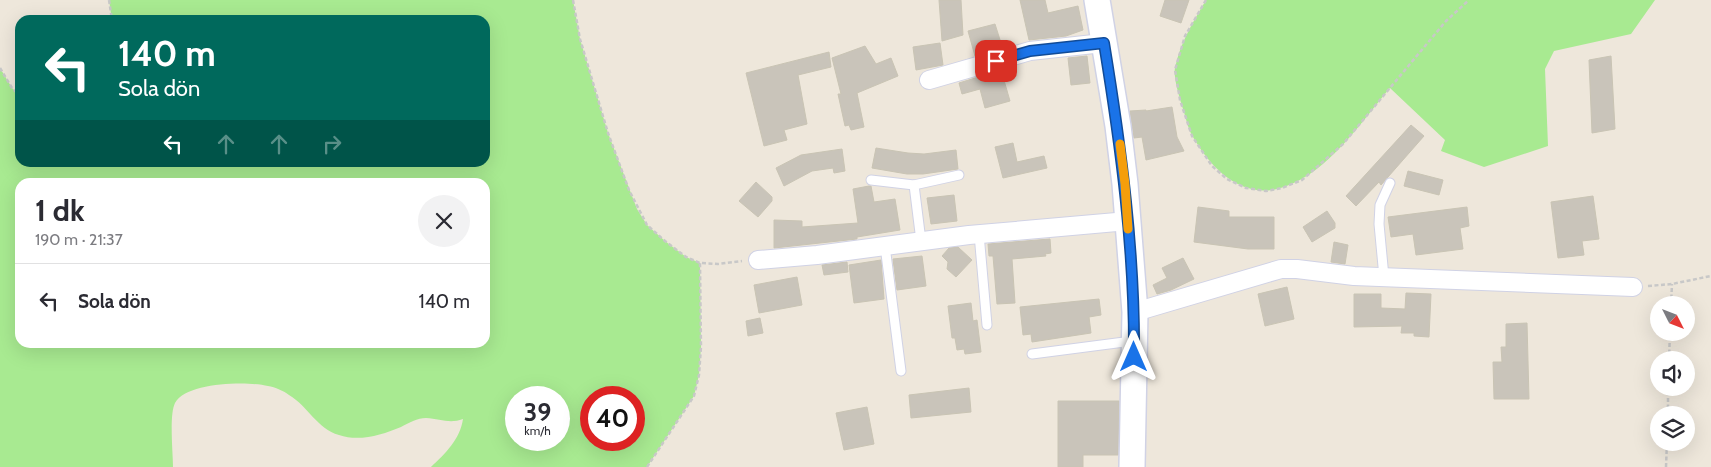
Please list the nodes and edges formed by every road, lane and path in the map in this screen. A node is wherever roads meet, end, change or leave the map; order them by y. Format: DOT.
graph roads {
  1 [pos="109,0"];
  2 [pos="573,0"];
  3 [pos="1097,0"];
  4 [pos="1206,0"];
  5 [pos="1468,0"];
  6 [pos="111,15"];
  7 [pos="1104,43"];
  8 [pos="0,68"];
  9 [pos="929,80"];
  10 [pos="15,91"];
  11 [pos="959,175"];
  12 [pos="871,180"];
  13 [pos="1390,184"];
  14 [pos="914,185"];
  15 [pos="1128,221"];
  16 [pos="979,234"];
  17 [pos="921,240"];
  18 [pos="885,246"];
  19 [pos="758,260"];
  20 [pos="700,263"];
  21 [pos="1711,276"];
  22 [pos="1384,277"];
  23 [pos="1672,284"];
  24 [pos="1633,287"];
  25 [pos="1671,296"];
  26 [pos="1135,312"];
  27 [pos="987,325"];
  28 [pos="1134,341"];
  29 [pos="1032,354"];
  30 [pos="901,371"];
  31 [pos="1667,451"];
  32 [pos="647,467"];
  33 [pos="1132,467"];
  34 [pos="1666,467"];
  1 -- 6 [label="path"];
  2 -- 20 [label="path"];
  3 -- 7 [label="street"];
  4 -- 5 [label="path"];
  7 -- 9 [label="street"];
  7 -- 15 [label="street"];
  8 -- 10 [label="path"];
  11 -- 14 [label="lane"];
  12 -- 14 [label="lane"];
  13 -- 22 [label="lane"];
  14 -- 17 [label="lane"];
  15 -- 16 [label="street"];
  15 -- 26 [label="street"];
  16 -- 17 [label="street"];
  16 -- 27 [label="lane"];
  17 -- 18 [label="street"];
  18 -- 19 [label="street"];
  18 -- 30 [label="lane"];
  19 -- 20 [label="path"];
  20 -- 32 [label="path"];
  21 -- 23 [label="path"];
  22 -- 24 [label="street"];
  22 -- 26 [label="street"];
  23 -- 24 [label="path"];
  23 -- 25 [label="path"];
  26 -- 28 [label="street"];
  28 -- 29 [label="lane"];
  28 -- 33 [label="street"];
  31 -- 34 [label="path"];
}
